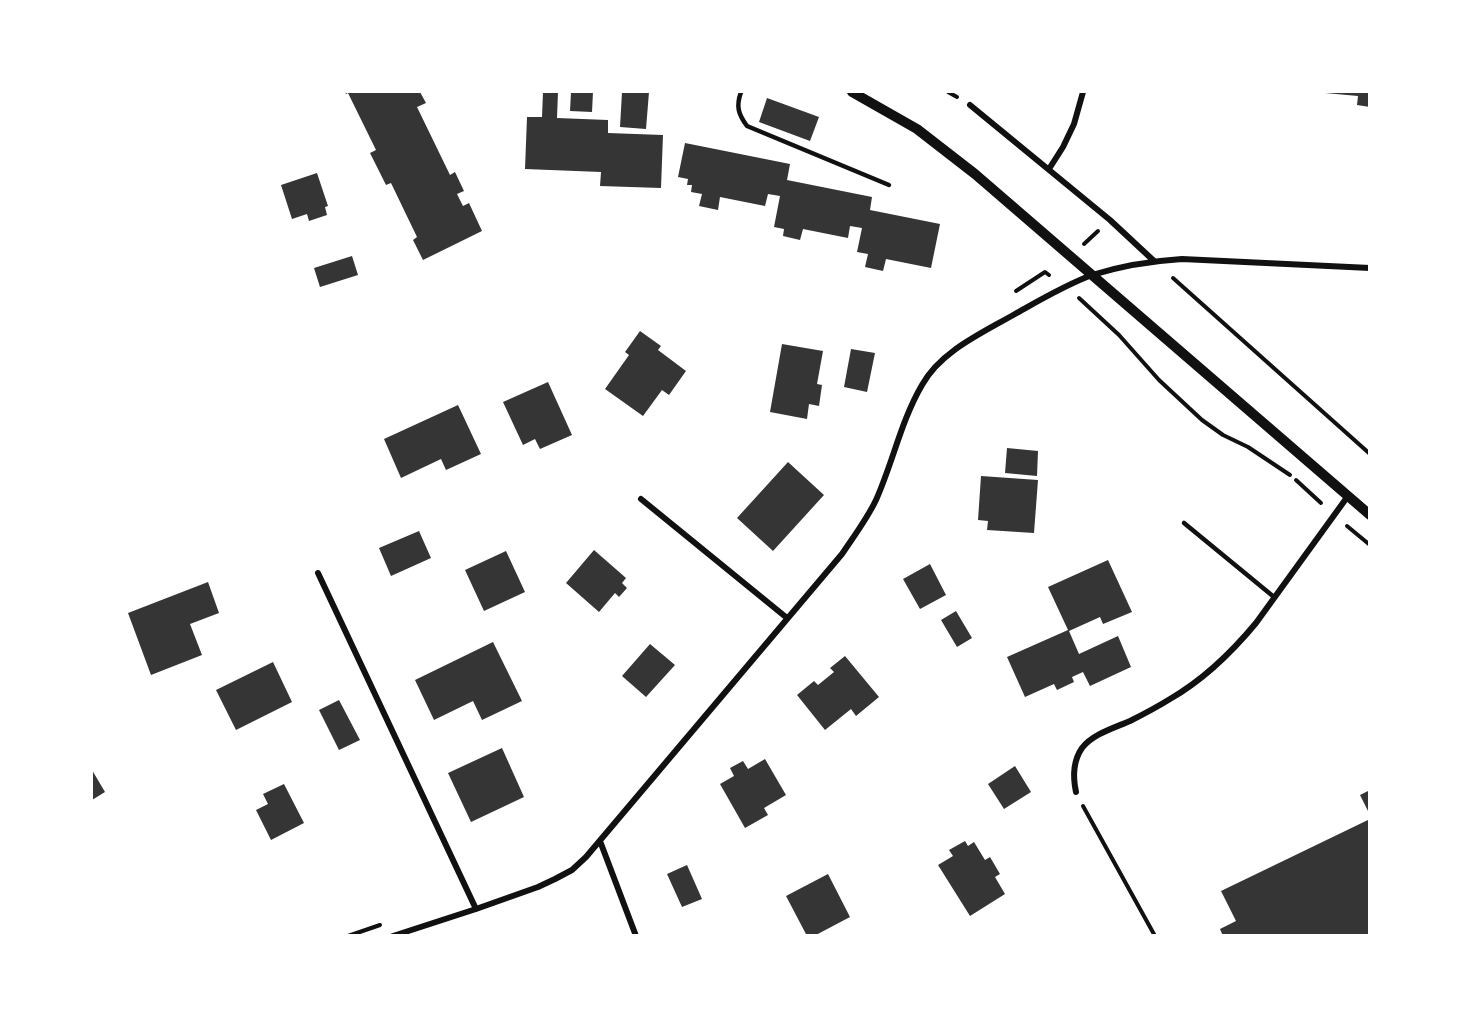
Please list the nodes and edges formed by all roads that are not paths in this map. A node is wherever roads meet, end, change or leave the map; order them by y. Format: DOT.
graph roads {
  1 [pos="741,92"];
  2 [pos="852,92"];
  3 [pos="1083,92"];
  4 [pos="970,105"];
  5 [pos="1049,170"];
  6 [pos="889,186"];
  7 [pos="1154,261"];
  8 [pos="1370,268"];
  9 [pos="1093,275"];
  10 [pos="1348,496"];
  11 [pos="641,499"];
  12 [pos="1370,515"];
  13 [pos="1184,523"];
  14 [pos="318,573"];
  15 [pos="1274,597"];
  16 [pos="787,618"];
  17 [pos="1076,792"];
  18 [pos="600,842"];
  19 [pos="476,909"];
  20 [pos="393,936"];
  21 [pos="636,936"];
  1 -- 6 [label="lane"];
  2 -- 9 [label="street"];
  3 -- 5 [label="street"];
  4 -- 5 [label="street"];
  5 -- 7 [label="street"];
  7 -- 8 [label="street"];
  7 -- 9 [label="street"];
  9 -- 10 [label="street"];
  9 -- 16 [label="street"];
  10 -- 12 [label="street"];
  10 -- 15 [label="street"];
  11 -- 16 [label="street"];
  13 -- 15 [label="lane"];
  14 -- 19 [label="street"];
  15 -- 17 [label="street"];
  16 -- 18 [label="street"];
  18 -- 19 [label="street"];
  18 -- 21 [label="street"];
  19 -- 20 [label="street"];
}
